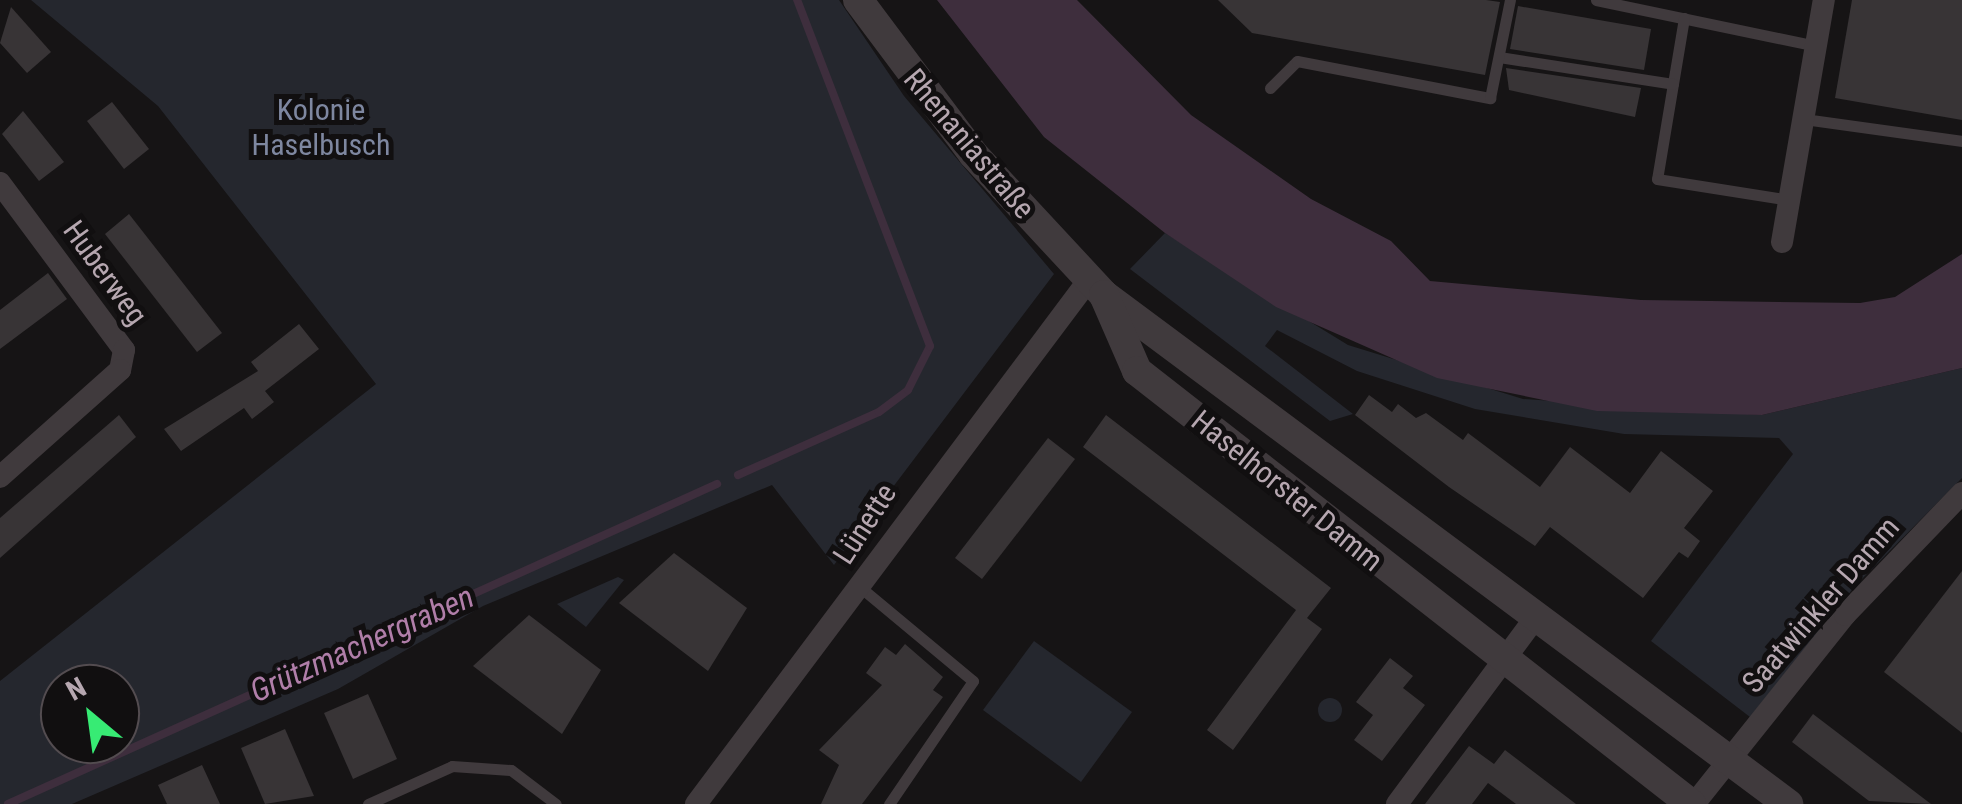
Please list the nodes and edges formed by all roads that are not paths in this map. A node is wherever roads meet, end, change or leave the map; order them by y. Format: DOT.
graph roads {
  1 [pos="858,0"];
  2 [pos="1510,0"];
  3 [pos="1596,0"];
  4 [pos="1824,0"];
  5 [pos="1684,18"];
  6 [pos="1817,46"];
  7 [pos="1498,57"];
  8 [pos="1673,84"];
  9 [pos="1270,88"];
  10 [pos="1804,119"];
  11 [pos="1962,141"];
  12 [pos="0,183"];
  13 [pos="1790,200"];
  14 [pos="1782,242"];
  15 [pos="1096,288"];
  16 [pos="0,477"];
  17 [pos="1962,494"];
  18 [pos="860,587"];
  19 [pos="1538,614"];
  20 [pos="1503,661"];
  21 [pos="1730,760"];
  22 [pos="368,804"];
  23 [pos="556,804"];
  24 [pos="696,804"];
  25 [pos="889,804"];
  26 [pos="1397,804"];
  27 [pos="1693,804"];
  28 [pos="1788,804"];
  1 -- 15 [label="street, Rhenaniastraße"];
  2 -- 7 [label="lane"];
  3 -- 5 [label="lane"];
  4 -- 6 [label="street"];
  5 -- 6 [label="lane"];
  5 -- 8 [label="lane"];
  6 -- 10 [label="street"];
  7 -- 8 [label="lane"];
  7 -- 9 [label="lane"];
  8 -- 13 [label="lane"];
  10 -- 11 [label="lane"];
  10 -- 13 [label="street"];
  12 -- 16 [label="street, Huberweg"];
  13 -- 14 [label="street"];
  15 -- 18 [label="street, Lünette"];
  15 -- 19 [label="street, Haselhorster Damm"];
  15 -- 20 [label="street, Haselhorster Damm"];
  17 -- 21 [label="street, Saatwinkler Damm"];
  18 -- 24 [label="street, Lünette"];
  18 -- 25 [label="lane"];
  19 -- 20 [label="street"];
  19 -- 21 [label="street, Haselhorster Damm"];
  20 -- 26 [label="street"];
  20 -- 27 [label="street, Haselhorster Damm"];
  21 -- 27 [label="street, Haselhorster Damm"];
  21 -- 28 [label="street, Haselhorster Damm"];
  22 -- 23 [label="lane"];
}
